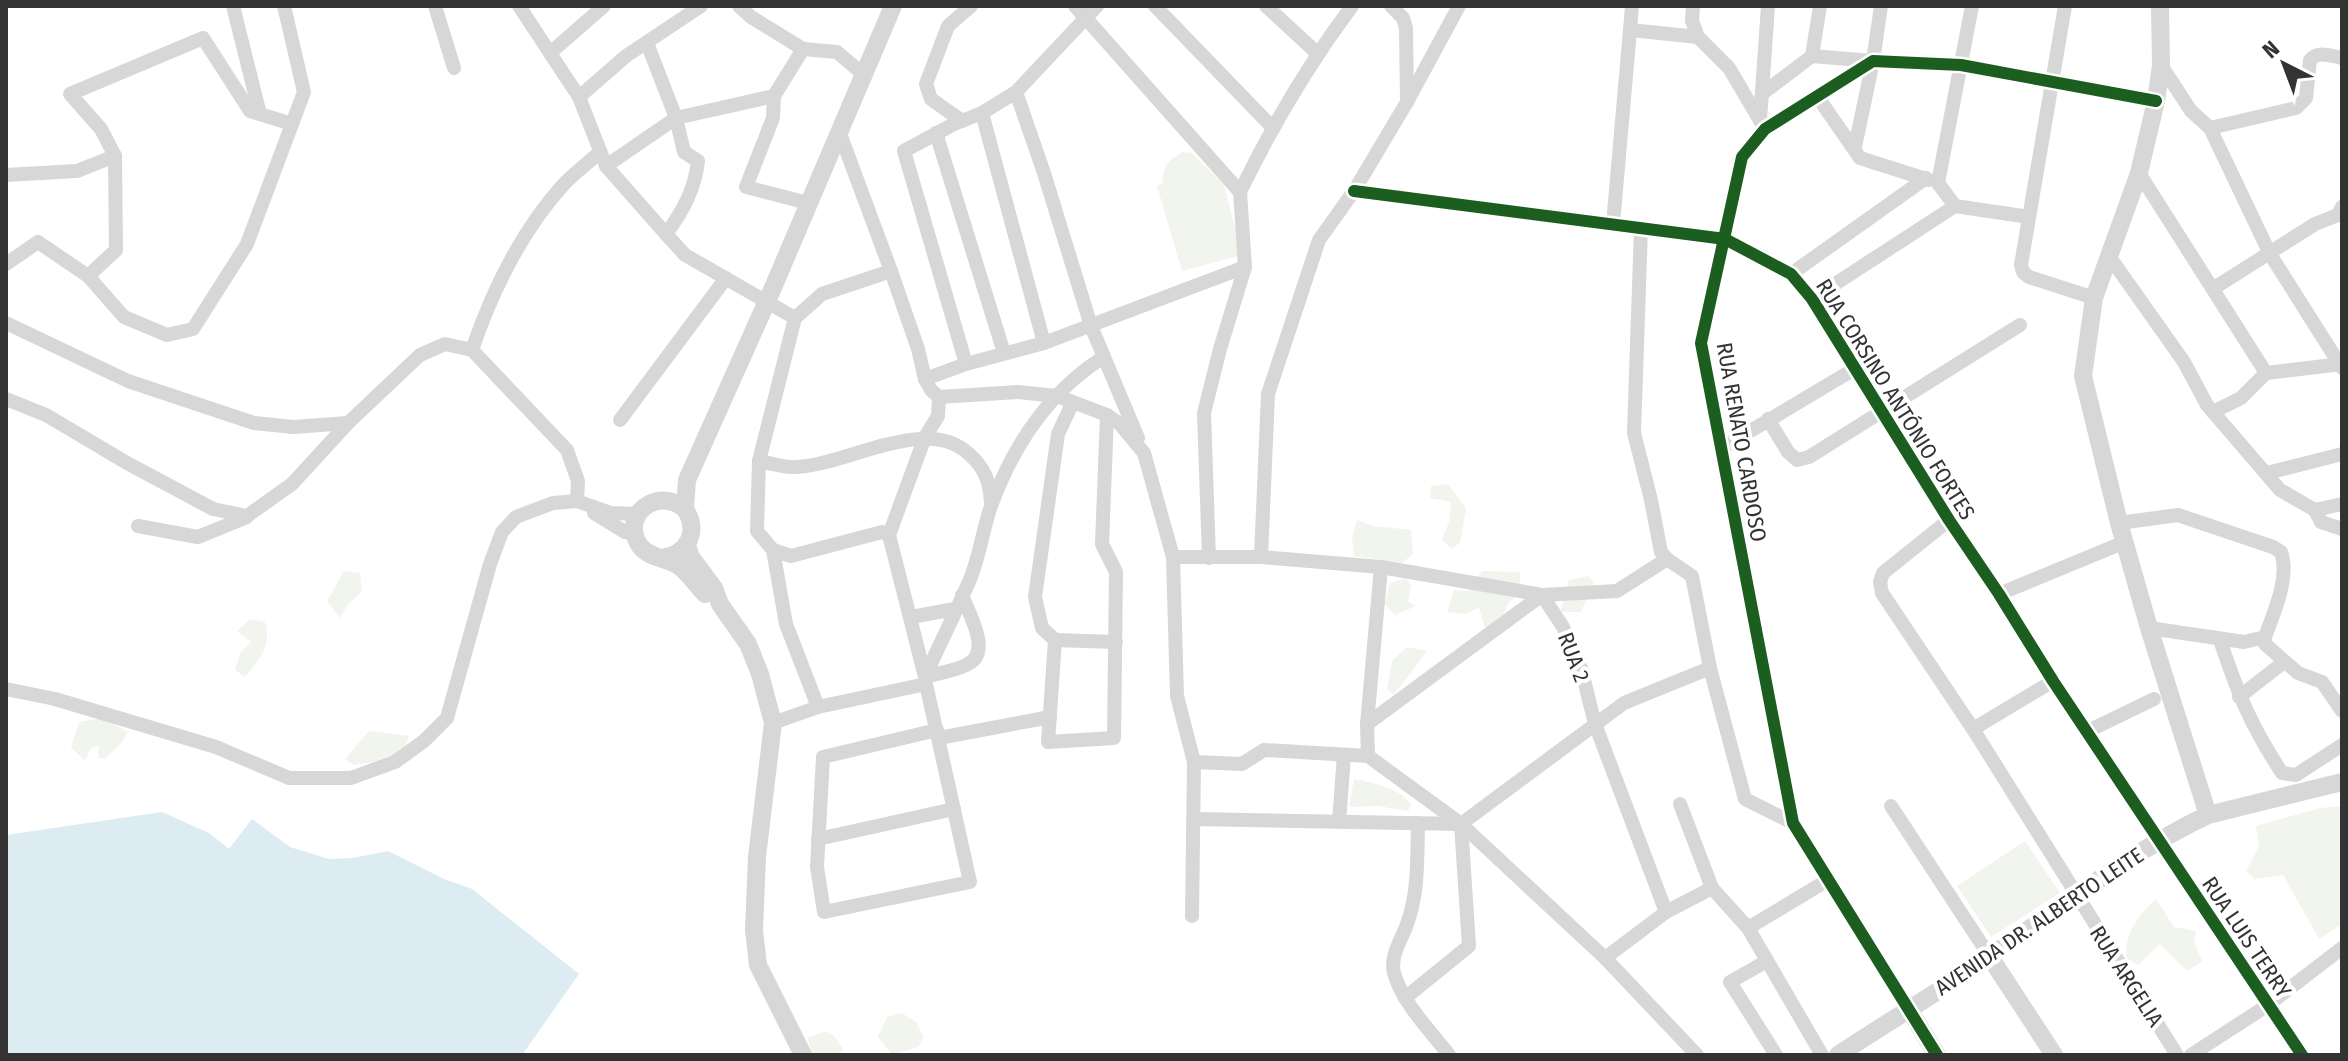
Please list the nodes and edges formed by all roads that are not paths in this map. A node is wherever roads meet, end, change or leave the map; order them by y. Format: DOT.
graph roads {
  1 [pos="233,6"];
  2 [pos="284,6"];
  3 [pos="435,6"];
  4 [pos="519,6"];
  5 [pos="604,6"];
  6 [pos="701,6"];
  7 [pos="739,6"];
  8 [pos="893,6"];
  9 [pos="971,6"];
  10 [pos="1075,6"];
  11 [pos="1097,6"];
  12 [pos="1155,6"];
  13 [pos="1266,6"];
  14 [pos="1352,6"];
  15 [pos="1391,6"];
  16 [pos="1459,6"];
  17 [pos="1632,6"];
  18 [pos="1693,6"];
  19 [pos="1768,6"];
  20 [pos="1820,6"];
  21 [pos="1881,6"];
  22 [pos="1972,6"];
  23 [pos="2065,6"];
  24 [pos="2160,6"];
  25 [pos="1087,18"];
  26 [pos="1630,30"];
  27 [pos="1698,37"];
  28 [pos="647,43"];
  29 [pos="803,49"];
  30 [pos="550,53"];
  31 [pos="1317,53"];
  32 [pos="1812,56"];
  33 [pos="2342,58"];
  34 [pos="1873,61"];
  35 [pos="1961,65"];
  36 [pos="2161,65"];
  37 [pos="454,68"];
  38 [pos="864,75"];
  39 [pos="2053,82"];
  40 [pos="1016,92"];
  41 [pos="1763,93"];
  42 [pos="774,96"];
  43 [pos="1817,96"];
  44 [pos="579,97"];
  45 [pos="2156,101"];
  46 [pos="1407,102"];
  47 [pos="982,113"];
  48 [pos="260,114"];
  49 [pos="676,118"];
  50 [pos="962,121"];
  51 [pos="292,124"];
  52 [pos="1763,124"];
  53 [pos="1272,127"];
  54 [pos="2210,128"];
  55 [pos="839,131"];
  56 [pos="936,133"];
  57 [pos="1855,147"];
  58 [pos="115,156"];
  59 [pos="603,159"];
  60 [pos="2139,173"];
  61 [pos="6,175"];
  62 [pos="1932,181"];
  63 [pos="1354,191"];
  64 [pos="1240,192"];
  65 [pos="808,203"];
  66 [pos="1955,206"];
  67 [pos="2341,214"];
  68 [pos="2029,217"];
  69 [pos="1613,224"];
  70 [pos="1641,228"];
  71 [pos="666,234"];
  72 [pos="1725,239"];
  73 [pos="2270,254"];
  74 [pos="2109,256"];
  75 [pos="6,264"];
  76 [pos="1245,267"];
  77 [pos="891,271"];
  78 [pos="1791,274"];
  79 [pos="88,276"];
  80 [pos="726,278"];
  81 [pos="2214,288"];
  82 [pos="2094,298"];
  83 [pos="1812,299"];
  84 [pos="767,301"];
  85 [pos="795,318"];
  86 [pos="6,323"];
  87 [pos="2020,325"];
  88 [pos="1091,326"];
  89 [pos="1044,343"];
  90 [pos="472,350"];
  91 [pos="1004,353"];
  92 [pos="1102,358"];
  93 [pos="966,364"];
  94 [pos="2342,365"];
  95 [pos="1856,368"];
  96 [pos="2266,373"];
  97 [pos="925,379"];
  98 [pos="1057,396"];
  99 [pos="939,397"];
  100 [pos="6,399"];
  101 [pos="1073,402"];
  102 [pos="1883,412"];
  103 [pos="2213,412"];
  104 [pos="1107,415"];
  105 [pos="1768,419"];
  106 [pos="620,420"];
  107 [pos="348,423"];
  108 [pos="925,437"];
  109 [pos="1722,448"];
  110 [pos="1144,453"];
  111 [pos="2342,454"];
  112 [pos="759,461"];
  113 [pos="2267,473"];
  114 [pos="687,480"];
  115 [pos="666,499"];
  116 [pos="577,501"];
  117 [pos="2342,504"];
  118 [pos="991,507"];
  119 [pos="685,509"];
  120 [pos="2315,510"];
  121 [pos="638,514"];
  122 [pos="247,516"];
  123 [pos="1949,520"];
  124 [pos="2119,523"];
  125 [pos="138,526"];
  126 [pos="2342,529"];
  127 [pos="635,534"];
  128 [pos="889,535"];
  129 [pos="2125,542"];
  130 [pos="687,546"];
  131 [pos="773,550"];
  132 [pos="1173,557"];
  133 [pos="1261,557"];
  134 [pos="662,558"];
  135 [pos="1209,558"];
  136 [pos="1667,559"];
  137 [pos="1381,567"];
  138 [pos="1999,594"];
  139 [pos="962,595"];
  140 [pos="1542,595"];
  141 [pos="720,604"];
  142 [pos="955,609"];
  143 [pos="911,617"];
  144 [pos="2149,628"];
  145 [pos="2265,637"];
  146 [pos="1055,640"];
  147 [pos="2220,640"];
  148 [pos="1116,642"];
  149 [pos="2284,662"];
  150 [pos="1710,668"];
  151 [pos="926,680"];
  152 [pos="2053,681"];
  153 [pos="6,689"];
  154 [pos="2239,697"];
  155 [pos="2154,699"];
  156 [pos="818,707"];
  157 [pos="2342,711"];
  158 [pos="1050,717"];
  159 [pos="773,723"];
  160 [pos="1367,724"];
  161 [pos="1595,724"];
  162 [pos="1973,729"];
  163 [pos="2086,732"];
  164 [pos="938,734"];
  165 [pos="2342,745"];
  166 [pos="1344,755"];
  167 [pos="1368,756"];
  168 [pos="1194,762"];
  169 [pos="2342,782"];
  170 [pos="1680,804"];
  171 [pos="1891,806"];
  172 [pos="954,809"];
  173 [pos="2208,815"];
  174 [pos="1194,819"];
  175 [pos="1339,822"];
  176 [pos="1418,823"];
  177 [pos="1793,823"];
  178 [pos="1461,824"];
  179 [pos="818,839"];
  180 [pos="2159,842"];
  181 [pos="1828,880"];
  182 [pos="1712,888"];
  183 [pos="2076,897"];
  184 [pos="1666,912"];
  185 [pos="1192,916"];
  186 [pos="1748,928"];
  187 [pos="2342,948"];
  188 [pos="1990,957"];
  189 [pos="1605,958"];
  190 [pos="1767,961"];
  191 [pos="1405,998"];
  192 [pos="2268,1005"];
  193 [pos="1908,1008"];
  194 [pos="1429,1029"];
  195 [pos="803,1055"];
  196 [pos="1434,1055"];
  197 [pos="1449,1055"];
  198 [pos="1697,1055"];
  199 [pos="1776,1055"];
  200 [pos="1822,1055"];
  201 [pos="1838,1055"];
  202 [pos="1937,1055"];
  203 [pos="2054,1055"];
  204 [pos="2177,1055"];
  205 [pos="2191,1055"];
  206 [pos="2302,1055"];
  1 -- 48 [label="street"];
  2 -- 51 [label="street"];
  3 -- 37 [label="street"];
  4 -- 30 [label="street"];
  5 -- 30 [label="street"];
  6 -- 28 [label="street"];
  7 -- 29 [label="street"];
  8 -- 38 [label="street"];
  9 -- 50 [label="street"];
  10 -- 25 [label="street"];
  11 -- 25 [label="street"];
  12 -- 53 [label="street"];
  13 -- 31 [label="street"];
  14 -- 31 [label="street"];
  15 -- 46 [label="street"];
  16 -- 46 [label="street"];
  17 -- 26 [label="street"];
  18 -- 27 [label="street"];
  19 -- 41 [label="street"];
  20 -- 32 [label="street"];
  21 -- 34 [label="street"];
  22 -- 35 [label="street"];
  23 -- 39 [label="street"];
  24 -- 36 [label="street"];
  25 -- 40 [label="street"];
  25 -- 64 [label="street"];
  26 -- 27 [label="street"];
  26 -- 69 [label="street"];
  27 -- 52 [label="street"];
  28 -- 44 [label="street"];
  28 -- 49 [label="street"];
  29 -- 38 [label="street"];
  29 -- 42 [label="street"];
  30 -- 44 [label="street"];
  31 -- 53 [label="street"];
  32 -- 34 [label="street"];
  32 -- 41 [label="street"];
  33 -- 54 [label="street"];
  34 -- 35 [label="street"];
  34 -- 43 [label="street, RUA RENATO CARDOSO"];
  34 -- 57 [label="street"];
  35 -- 39 [label="street"];
  35 -- 62 [label="street"];
  36 -- 45 [label="street"];
  36 -- 54 [label="street"];
  38 -- 55 [label="street"];
  39 -- 45 [label="street"];
  39 -- 68 [label="street"];
  40 -- 47 [label="street"];
  40 -- 88 [label="street"];
  41 -- 52 [label="street"];
  42 -- 49 [label="street"];
  42 -- 65 [label="street"];
  43 -- 52 [label="street, RUA RENATO CARDOSO"];
  43 -- 57 [label="street"];
  44 -- 59 [label="street"];
  45 -- 60 [label="street"];
  46 -- 63 [label="street"];
  47 -- 50 [label="street"];
  47 -- 89 [label="street"];
  48 -- 51 [label="street"];
  48 -- 58 [label="street"];
  49 -- 59 [label="street"];
  49 -- 71 [label="street"];
  50 -- 56 [label="street"];
  51 -- 79 [label="street"];
  52 -- 72 [label="street, RUA RENATO CARDOSO"];
  53 -- 64 [label="street"];
  54 -- 73 [label="street"];
  55 -- 65 [label="street"];
  55 -- 77 [label="street"];
  56 -- 91 [label="street"];
  56 -- 93 [label="street"];
  57 -- 62 [label="street"];
  58 -- 61 [label="street"];
  58 -- 79 [label="street"];
  59 -- 71 [label="street"];
  59 -- 90 [label="street"];
  60 -- 74 [label="street"];
  60 -- 81 [label="street"];
  62 -- 66 [label="street"];
  62 -- 78 [label="street"];
  63 -- 69 [label="street, RUA CORSINO ANTÓNIO FORTES"];
  63 -- 133 [label="street"];
  64 -- 76 [label="street"];
  65 -- 84 [label="street"];
  66 -- 68 [label="street"];
  66 -- 83 [label="street"];
  67 -- 73 [label="street"];
  68 -- 82 [label="street"];
  69 -- 70 [label="street, RUA CORSINO ANTÓNIO FORTES"];
  70 -- 72 [label="street, RUA CORSINO ANTÓNIO FORTES"];
  70 -- 136 [label="street"];
  71 -- 80 [label="street"];
  72 -- 78 [label="street, RUA CORSINO ANTÓNIO FORTES"];
  72 -- 109 [label="street, RUA RENATO CARDOSO"];
  73 -- 81 [label="street"];
  73 -- 94 [label="street"];
  74 -- 82 [label="street"];
  74 -- 103 [label="street"];
  75 -- 79 [label="street"];
  76 -- 88 [label="street"];
  76 -- 135 [label="street"];
  77 -- 85 [label="street"];
  77 -- 97 [label="street"];
  78 -- 83 [label="street, RUA CORSINO ANTÓNIO FORTES"];
  80 -- 84 [label="street"];
  80 -- 106 [label="street"];
  81 -- 96 [label="street"];
  82 -- 124 [label="street"];
  83 -- 95 [label="street, RUA CORSINO ANTÓNIO FORTES"];
  84 -- 85 [label="street"];
  84 -- 114 [label="street"];
  85 -- 112 [label="street"];
  86 -- 107 [label="street"];
  87 -- 102 [label="street"];
  88 -- 89 [label="street"];
  88 -- 92 [label="street"];
  89 -- 91 [label="street"];
  90 -- 107 [label="street"];
  90 -- 116 [label="street"];
  91 -- 93 [label="street"];
  92 -- 98 [label="street"];
  92 -- 110 [label="street"];
  93 -- 97 [label="street"];
  94 -- 96 [label="street"];
  95 -- 102 [label="street, RUA CORSINO ANTÓNIO FORTES"];
  95 -- 105 [label="street"];
  96 -- 103 [label="street"];
  97 -- 99 [label="street"];
  98 -- 99 [label="street"];
  98 -- 101 [label="street"];
  98 -- 118 [label="street"];
  99 -- 108 [label="street"];
  100 -- 122 [label="street"];
  101 -- 104 [label="street"];
  101 -- 146 [label="street"];
  102 -- 105 [label="street"];
  102 -- 123 [label="street, RUA CORSINO ANTÓNIO FORTES"];
  103 -- 113 [label="street"];
  104 -- 110 [label="street"];
  104 -- 148 [label="street"];
  105 -- 109 [label="street"];
  107 -- 122 [label="street"];
  108 -- 112 [label="street"];
  108 -- 118 [label="street"];
  108 -- 128 [label="street"];
  109 -- 177 [label="street, RUA RENATO CARDOSO"];
  110 -- 132 [label="street"];
  111 -- 113 [label="street"];
  112 -- 131 [label="street"];
  113 -- 120 [label="street"];
  114 -- 115 [label="street"];
  114 -- 119 [label="street"];
  115 -- 119 [label="street"];
  115 -- 121 [label="street"];
  116 -- 121 [label="street"];
  116 -- 127 [label="street"];
  116 -- 153 [label="street"];
  117 -- 120 [label="street"];
  118 -- 139 [label="street"];
  119 -- 130 [label="street"];
  120 -- 126 [label="street"];
  121 -- 127 [label="street"];
  122 -- 125 [label="street"];
  123 -- 138 [label="street, RUA CORSINO ANTÓNIO FORTES"];
  123 -- 162 [label="street, RUA ARGELIA"];
  124 -- 129 [label="street"];
  124 -- 145 [label="street"];
  127 -- 134 [label="street"];
  128 -- 131 [label="street"];
  128 -- 143 [label="street"];
  129 -- 138 [label="street"];
  129 -- 144 [label="street"];
  130 -- 134 [label="street"];
  130 -- 141 [label="street"];
  131 -- 156 [label="street"];
  132 -- 135 [label="street"];
  132 -- 168 [label="street"];
  133 -- 135 [label="street"];
  133 -- 137 [label="street"];
  134 -- 141 [label="street"];
  136 -- 140 [label="street"];
  136 -- 150 [label="street"];
  137 -- 140 [label="street"];
  137 -- 160 [label="street"];
  138 -- 152 [label="street, RUA CORSINO ANTÓNIO FORTES"];
  139 -- 142 [label="street"];
  139 -- 151 [label="street"];
  140 -- 160 [label="street"];
  140 -- 161 [label="street, RUA 2"];
  141 -- 159 [label="street"];
  142 -- 143 [label="street"];
  142 -- 151 [label="street"];
  143 -- 151 [label="street"];
  144 -- 147 [label="street"];
  144 -- 173 [label="street"];
  145 -- 147 [label="street"];
  145 -- 149 [label="street"];
  146 -- 148 [label="street"];
  146 -- 158 [label="street"];
  147 -- 154 [label="street"];
  148 -- 158 [label="street"];
  149 -- 154 [label="street"];
  149 -- 157 [label="street"];
  150 -- 161 [label="street"];
  150 -- 177 [label="street"];
  151 -- 156 [label="street"];
  151 -- 164 [label="street"];
  152 -- 162 [label="street"];
  152 -- 163 [label="street, RUA CORSINO ANTÓNIO FORTES"];
  154 -- 165 [label="street"];
  155 -- 163 [label="street"];
  156 -- 159 [label="street"];
  158 -- 164 [label="street"];
  159 -- 195 [label="street"];
  160 -- 167 [label="street"];
  161 -- 178 [label="street"];
  161 -- 184 [label="street, RUA 2"];
  162 -- 183 [label="street, RUA ARGELIA"];
  163 -- 180 [label="street, RUA CORSINO ANTÓNIO FORTES"];
  164 -- 172 [label="street"];
  164 -- 179 [label="street"];
  166 -- 167 [label="street"];
  166 -- 168 [label="street"];
  166 -- 175 [label="street"];
  167 -- 178 [label="street"];
  168 -- 174 [label="street"];
  169 -- 173 [label="street, AVENIDA DR. ALBERTO LEITE"];
  170 -- 182 [label="street"];
  171 -- 188 [label="street"];
  172 -- 179 [label="street"];
  172 -- 179 [label="street"];
  173 -- 180 [label="street, AVENIDA DR. ALBERTO LEITE"];
  174 -- 175 [label="street"];
  174 -- 185 [label="street"];
  175 -- 176 [label="street"];
  176 -- 178 [label="street"];
  176 -- 191 [label="street"];
  177 -- 181 [label="street, RUA RENATO CARDOSO"];
  178 -- 189 [label="street"];
  178 -- 191 [label="street"];
  180 -- 183 [label="street, AVENIDA DR. ALBERTO LEITE"];
  180 -- 192 [label="street, RUA LUIS TERRY"];
  181 -- 186 [label="street"];
  181 -- 193 [label="street, RUA RENATO CARDOSO"];
  182 -- 184 [label="street"];
  182 -- 186 [label="street"];
  183 -- 188 [label="street, AVENIDA DR. ALBERTO LEITE"];
  183 -- 204 [label="street, RUA ARGELIA"];
  184 -- 189 [label="street"];
  186 -- 190 [label="street"];
  187 -- 192 [label="street"];
  188 -- 193 [label="street, AVENIDA DR. ALBERTO LEITE"];
  188 -- 203 [label="street"];
  189 -- 198 [label="street"];
  190 -- 199 [label="street"];
  190 -- 200 [label="street"];
  191 -- 194 [label="street"];
  192 -- 205 [label="street"];
  192 -- 206 [label="street, RUA LUIS TERRY"];
  193 -- 201 [label="street, AVENIDA DR. ALBERTO LEITE"];
  193 -- 202 [label="street"];
  194 -- 196 [label="street"];
  194 -- 197 [label="street"];
}
